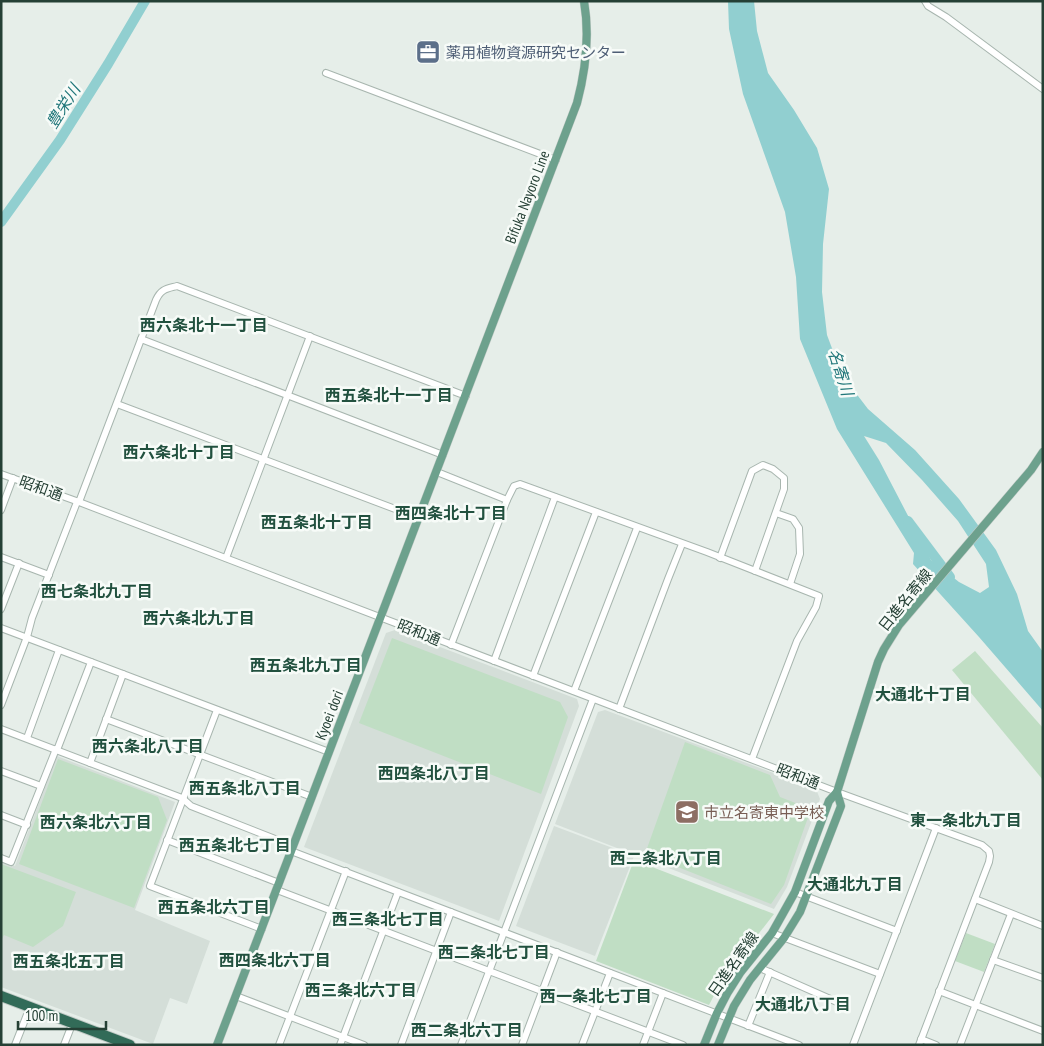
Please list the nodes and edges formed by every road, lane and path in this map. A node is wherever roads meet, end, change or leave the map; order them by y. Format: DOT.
graph roads {
  1 [pos="584,1"];
  2 [pos="925,1"];
  3 [pos="326,73"];
  4 [pos="1043,89"];
  5 [pos="556,160"];
  6 [pos="310,336"];
  7 [pos="141,339"];
  8 [pos="288,395"];
  9 [pos="466,396"];
  10 [pos="117,404"];
  11 [pos="443,455"];
  12 [pos="1042,455"];
  13 [pos="263,460"];
  14 [pos="437,472"];
  15 [pos="1,474"];
  16 [pos="13,478"];
  17 [pos="555,497"];
  18 [pos="507,500"];
  19 [pos="78,502"];
  20 [pos="1,510"];
  21 [pos="596,512"];
  22 [pos="776,513"];
  23 [pos="419,518"];
  24 [pos="637,528"];
  25 [pos="682,544"];
  26 [pos="1,557"];
  27 [pos="226,558"];
  28 [pos="720,558"];
  29 [pos="19,563"];
  30 [pos="755,571"];
  31 [pos="49,574"];
  32 [pos="790,584"];
  33 [pos="1,609"];
  34 [pos="381,617"];
  35 [pos="1,628"];
  36 [pos="27,637"];
  37 [pos="451,645"];
  38 [pos="59,650"];
  39 [pos="494,661"];
  40 [pos="91,662"];
  41 [pos="123,674"];
  42 [pos="533,676"];
  43 [pos="574,691"];
  44 [pos="593,698"];
  45 [pos="1,705"];
  46 [pos="619,709"];
  47 [pos="217,710"];
  48 [pos="106,719"];
  49 [pos="1,729"];
  50 [pos="27,738"];
  51 [pos="56,750"];
  52 [pos="329,752"];
  53 [pos="200,754"];
  54 [pos="752,759"];
  55 [pos="90,762"];
  56 [pos="1,771"];
  57 [pos="42,786"];
  58 [pos="837,792"];
  59 [pos="312,797"];
  60 [pos="182,798"];
  61 [pos="1,815"];
  62 [pos="27,825"];
  63 [pos="936,828"];
  64 [pos="167,840"];
  65 [pos="292,848"];
  66 [pos="1,858"];
  67 [pos="346,871"];
  68 [pos="278,887"];
  69 [pos="398,892"];
  70 [pos="795,892"];
  71 [pos="806,897"];
  72 [pos="975,899"];
  73 [pos="331,910"];
  74 [pos="451,912"];
  75 [pos="1011,914"];
  76 [pos="1043,926"];
  77 [pos="262,929"];
  78 [pos="383,930"];
  79 [pos="896,931"];
  80 [pos="504,932"];
  81 [pos="772,933"];
  82 [pos="784,938"];
  83 [pos="436,951"];
  84 [pos="557,952"];
  85 [pos="993,960"];
  86 [pos="760,968"];
  87 [pos="489,971"];
  88 [pos="770,972"];
  89 [pos="610,973"];
  90 [pos="880,974"];
  91 [pos="1043,978"];
  92 [pos="939,991"];
  93 [pos="542,992"];
  94 [pos="663,993"];
  95 [pos="1,996"];
  96 [pos="236,996"];
  97 [pos="837,1002"];
  98 [pos="975,1005"];
  99 [pos="30,1007"];
  100 [pos="595,1012"];
  101 [pos="717,1013"];
  102 [pos="289,1016"];
  103 [pos="728,1018"];
  104 [pos="73,1022"];
  105 [pos="748,1026"];
  106 [pos="648,1031"];
  107 [pos="1043,1032"];
  108 [pos="343,1037"];
  109 [pos="111,1041"];
  110 [pos="781,1042"];
  111 [pos="920,1042"];
  112 [pos="15,1045"];
  113 [pos="64,1045"];
  114 [pos="130,1045"];
  115 [pos="218,1045"];
  116 [pos="278,1045"];
  117 [pos="340,1045"];
  118 [pos="364,1045"];
  119 [pos="401,1045"];
  120 [pos="461,1045"];
  121 [pos="522,1045"];
  122 [pos="582,1045"];
  123 [pos="643,1045"];
  124 [pos="683,1045"];
  125 [pos="704,1045"];
  126 [pos="718,1045"];
  127 [pos="798,1045"];
  128 [pos="853,1045"];
  129 [pos="936,1045"];
  130 [pos="960,1045"];
  1 -- 5 [label="main road, Bifuka Nayoro Line"];
  2 -- 4 [label="street"];
  3 -- 5 [label="street"];
  5 -- 9 [label="main road, Bifuka Nayoro Line"];
  6 -- 7 [label="street"];
  6 -- 8 [label="street"];
  6 -- 9 [label="street"];
  7 -- 8 [label="street"];
  7 -- 10 [label="street"];
  8 -- 11 [label="street"];
  8 -- 13 [label="street"];
  9 -- 11 [label="main road, Kyoei dori"];
  10 -- 13 [label="street"];
  10 -- 19 [label="street"];
  11 -- 14 [label="main road, Kyoei dori"];
  12 -- 58 [label="main road, 日進名寄線"];
  13 -- 23 [label="street"];
  13 -- 27 [label="street"];
  14 -- 18 [label="street"];
  14 -- 23 [label="main road, Kyoei dori"];
  15 -- 16 [label="street, 昭和通"];
  16 -- 19 [label="street, 昭和通"];
  16 -- 20 [label="street"];
  17 -- 18 [label="street"];
  17 -- 21 [label="street"];
  17 -- 39 [label="street"];
  18 -- 37 [label="street"];
  19 -- 27 [label="street, 昭和通"];
  19 -- 31 [label="street"];
  21 -- 24 [label="street"];
  21 -- 42 [label="street"];
  22 -- 28 [label="street"];
  22 -- 30 [label="street"];
  22 -- 32 [label="street"];
  23 -- 34 [label="main road, Kyoei dori"];
  24 -- 25 [label="street"];
  24 -- 43 [label="street"];
  25 -- 28 [label="street"];
  25 -- 46 [label="street"];
  26 -- 29 [label="street"];
  27 -- 34 [label="street, 昭和通"];
  28 -- 30 [label="street"];
  29 -- 31 [label="street"];
  29 -- 33 [label="street"];
  30 -- 32 [label="street"];
  31 -- 36 [label="street"];
  32 -- 54 [label="street"];
  34 -- 37 [label="street, 昭和通"];
  34 -- 52 [label="main road, Kyoei dori"];
  35 -- 36 [label="street"];
  36 -- 38 [label="street"];
  36 -- 45 [label="street"];
  37 -- 39 [label="street, 昭和通"];
  38 -- 40 [label="street"];
  38 -- 50 [label="street"];
  39 -- 42 [label="street, 昭和通"];
  40 -- 41 [label="street"];
  40 -- 51 [label="street"];
  41 -- 47 [label="street"];
  41 -- 48 [label="street"];
  42 -- 43 [label="street, 昭和通"];
  43 -- 44 [label="street, 昭和通"];
  44 -- 46 [label="street, 昭和通"];
  44 -- 80 [label="street"];
  46 -- 54 [label="street, 昭和通"];
  47 -- 52 [label="street"];
  47 -- 53 [label="street"];
  48 -- 53 [label="street"];
  48 -- 55 [label="street"];
  49 -- 50 [label="street"];
  50 -- 51 [label="street"];
  51 -- 55 [label="street"];
  51 -- 57 [label="street"];
  52 -- 59 [label="main road, Kyoei dori"];
  53 -- 59 [label="street"];
  53 -- 60 [label="street"];
  54 -- 58 [label="street, 昭和通"];
  55 -- 60 [label="street"];
  56 -- 57 [label="street"];
  57 -- 62 [label="street"];
  58 -- 63 [label="street, 昭和通"];
  58 -- 70 [label="main road, 日進名寄線"];
  58 -- 71 [label="main road, 日進名寄線"];
  59 -- 65 [label="main road, Kyoei dori"];
  60 -- 64 [label="street"];
  60 -- 65 [label="street"];
  61 -- 62 [label="street"];
  62 -- 66 [label="street"];
  63 -- 72 [label="street, 昭和通"];
  63 -- 79 [label="street"];
  64 -- 68 [label="street"];
  64 -- 77 [label="street"];
  65 -- 67 [label="street"];
  65 -- 68 [label="main road, Kyoei dori"];
  67 -- 69 [label="street"];
  67 -- 73 [label="street"];
  68 -- 73 [label="street"];
  68 -- 77 [label="main road, Kyoei dori"];
  69 -- 74 [label="street"];
  69 -- 78 [label="street"];
  70 -- 71 [label="street"];
  70 -- 81 [label="main road, 日進名寄線"];
  71 -- 79 [label="street"];
  71 -- 82 [label="main road, 日進名寄線"];
  72 -- 75 [label="street"];
  72 -- 92 [label="street"];
  73 -- 78 [label="street"];
  73 -- 102 [label="street"];
  74 -- 80 [label="street"];
  74 -- 83 [label="street"];
  75 -- 76 [label="street"];
  75 -- 85 [label="street"];
  77 -- 96 [label="main road, Kyoei dori"];
  78 -- 83 [label="street"];
  78 -- 108 [label="street"];
  79 -- 90 [label="street"];
  80 -- 84 [label="street"];
  80 -- 87 [label="street"];
  81 -- 82 [label="street"];
  81 -- 101 [label="main road, 日進名寄線"];
  82 -- 86 [label="main road, 日進名寄線"];
  82 -- 90 [label="street"];
  83 -- 87 [label="street"];
  83 -- 119 [label="street"];
  84 -- 89 [label="street"];
  84 -- 93 [label="street"];
  85 -- 91 [label="street"];
  85 -- 98 [label="street"];
  86 -- 88 [label="street"];
  86 -- 103 [label="main road, 日進名寄線"];
  87 -- 93 [label="street"];
  87 -- 120 [label="street"];
  88 -- 97 [label="street"];
  88 -- 105 [label="street"];
  89 -- 94 [label="street"];
  89 -- 100 [label="street"];
  90 -- 128 [label="street"];
  92 -- 98 [label="street"];
  92 -- 111 [label="street"];
  93 -- 100 [label="street"];
  93 -- 121 [label="street"];
  94 -- 101 [label="street"];
  94 -- 106 [label="street"];
  95 -- 99 [label="highway"];
  96 -- 102 [label="street"];
  96 -- 115 [label="main road, Kyoei dori"];
  98 -- 107 [label="street"];
  98 -- 130 [label="street"];
  99 -- 104 [label="highway"];
  99 -- 112 [label="street"];
  100 -- 106 [label="street"];
  100 -- 122 [label="street"];
  101 -- 103 [label="street"];
  101 -- 125 [label="main road, 日進名寄線"];
  102 -- 108 [label="street"];
  102 -- 116 [label="street"];
  103 -- 105 [label="street"];
  103 -- 126 [label="main road, 日進名寄線"];
  104 -- 109 [label="highway"];
  104 -- 113 [label="street"];
  105 -- 110 [label="street"];
  106 -- 123 [label="street"];
  106 -- 124 [label="street"];
  108 -- 117 [label="street"];
  108 -- 118 [label="street"];
  109 -- 114 [label="highway"];
  110 -- 127 [label="street"];
  111 -- 129 [label="street"];
}
